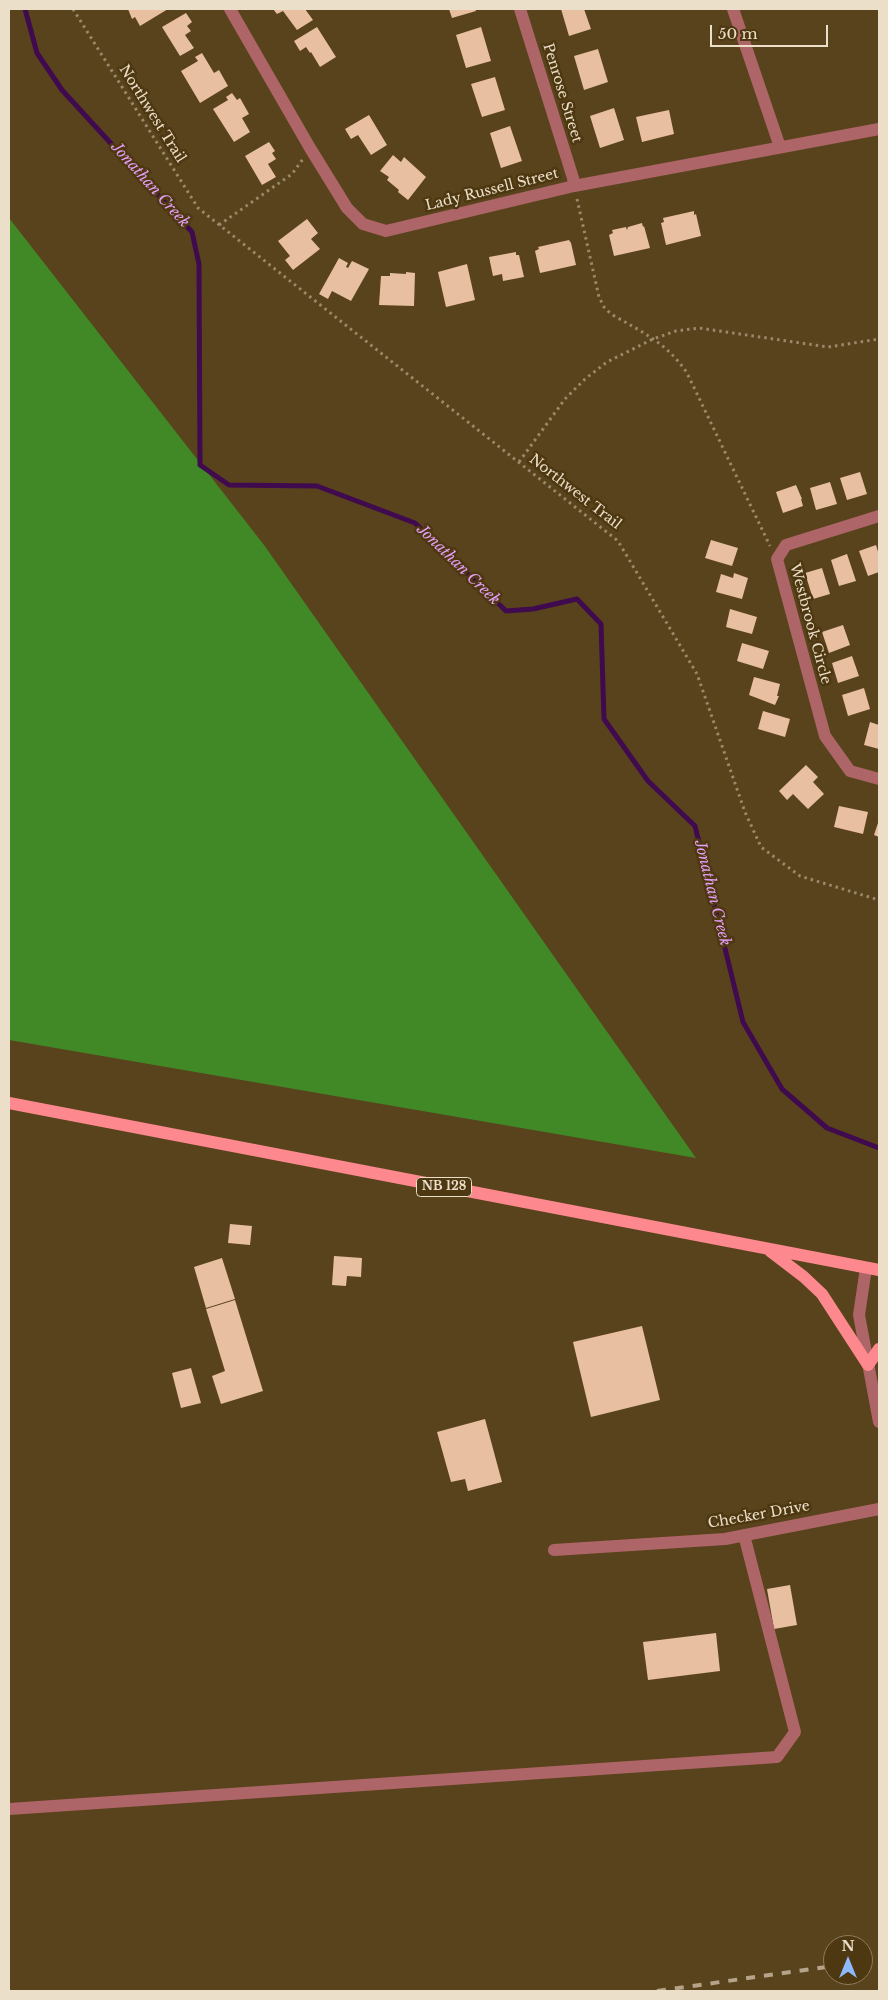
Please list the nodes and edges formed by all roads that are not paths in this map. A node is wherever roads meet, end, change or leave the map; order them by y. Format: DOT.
graph roads {
  1 [pos="230,9"];
  2 [pos="520,9"];
  3 [pos="733,9"];
  4 [pos="879,129"];
  5 [pos="780,148"];
  6 [pos="574,186"];
  7 [pos="879,516"];
  8 [pos="879,779"];
  9 [pos="9,1103"];
  10 [pos="768,1249"];
  11 [pos="866,1268"];
  12 [pos="879,1270"];
  13 [pos="879,1349"];
  14 [pos="868,1365"];
  15 [pos="879,1422"];
  16 [pos="879,1509"];
  17 [pos="744,1535"];
  18 [pos="554,1550"];
  19 [pos="9,1809"];
  1 -- 6 [label="street, Lady Russell Street"];
  2 -- 6 [label="street, Penrose Street"];
  3 -- 5 [label="street"];
  4 -- 5 [label="street, Lady Russell Street"];
  5 -- 6 [label="street, Lady Russell Street"];
  7 -- 8 [label="street, Westbrook Circle"];
  9 -- 10 [label="main road, NB 128"];
  10 -- 11 [label="main road, NB 128"];
  10 -- 14 [label="main road"];
  11 -- 12 [label="main road, NB 128"];
  11 -- 14 [label="street"];
  13 -- 14 [label="main road"];
  14 -- 15 [label="street"];
  16 -- 17 [label="street, Checker Drive"];
  17 -- 18 [label="street, Checker Drive"];
  17 -- 19 [label="street"];
}
